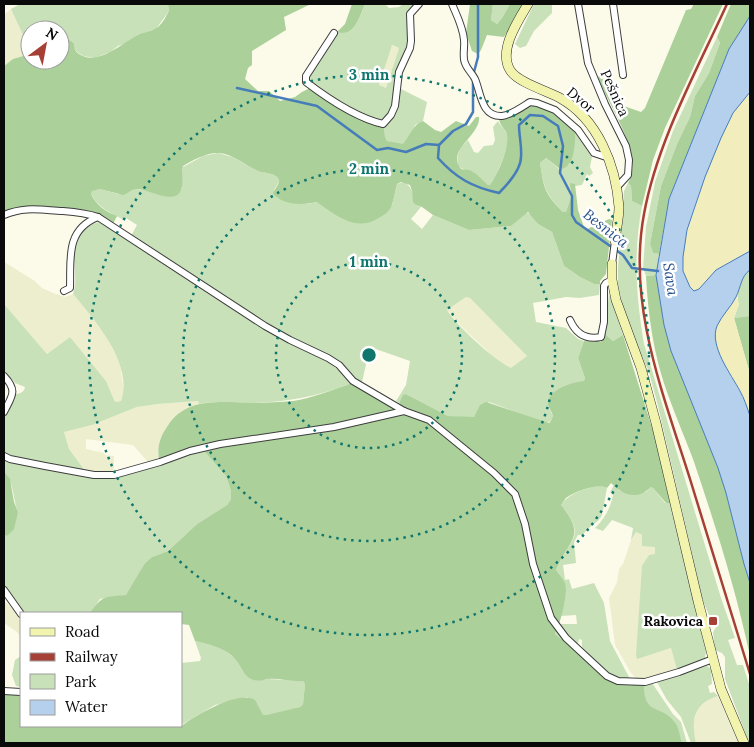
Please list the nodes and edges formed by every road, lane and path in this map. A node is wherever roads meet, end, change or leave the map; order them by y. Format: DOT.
graph roads {
  1 [pos="419,4"];
  2 [pos="452,4"];
  3 [pos="528,4"];
  4 [pos="578,4"];
  5 [pos="613,4"];
  6 [pos="334,33"];
  7 [pos="623,75"];
  8 [pos="609,158"];
  9 [pos="617,188"];
  10 [pos="4,216"];
  11 [pos="98,217"];
  12 [pos="615,241"];
  13 [pos="612,264"];
  14 [pos="612,280"];
  15 [pos="64,291"];
  16 [pos="570,320"];
  17 [pos="4,376"];
  18 [pos="404,410"];
  19 [pos="4,412"];
  20 [pos="4,456"];
  21 [pos="4,590"];
  22 [pos="20,613"];
  23 [pos="713,659"];
  24 [pos="4,691"];
  25 [pos="20,692"];
  26 [pos="744,743"];
  1 -- 6 [label="street"];
  2 -- 8 [label="street"];
  3 -- 8 [label="street, Dvor"];
  4 -- 9 [label="street, Pešnica"];
  5 -- 7 [label="street"];
  8 -- 9 [label="street, Dvor"];
  9 -- 12 [label="street, Dvor"];
  10 -- 11 [label="street"];
  11 -- 15 [label="street"];
  11 -- 18 [label="street"];
  12 -- 13 [label="street"];
  13 -- 14 [label="street"];
  14 -- 16 [label="street"];
  14 -- 23 [label="street"];
  17 -- 19 [label="street"];
  18 -- 20 [label="street"];
  18 -- 23 [label="street"];
  21 -- 22 [label="street"];
  23 -- 26 [label="street"];
  24 -- 25 [label="street"];
}
